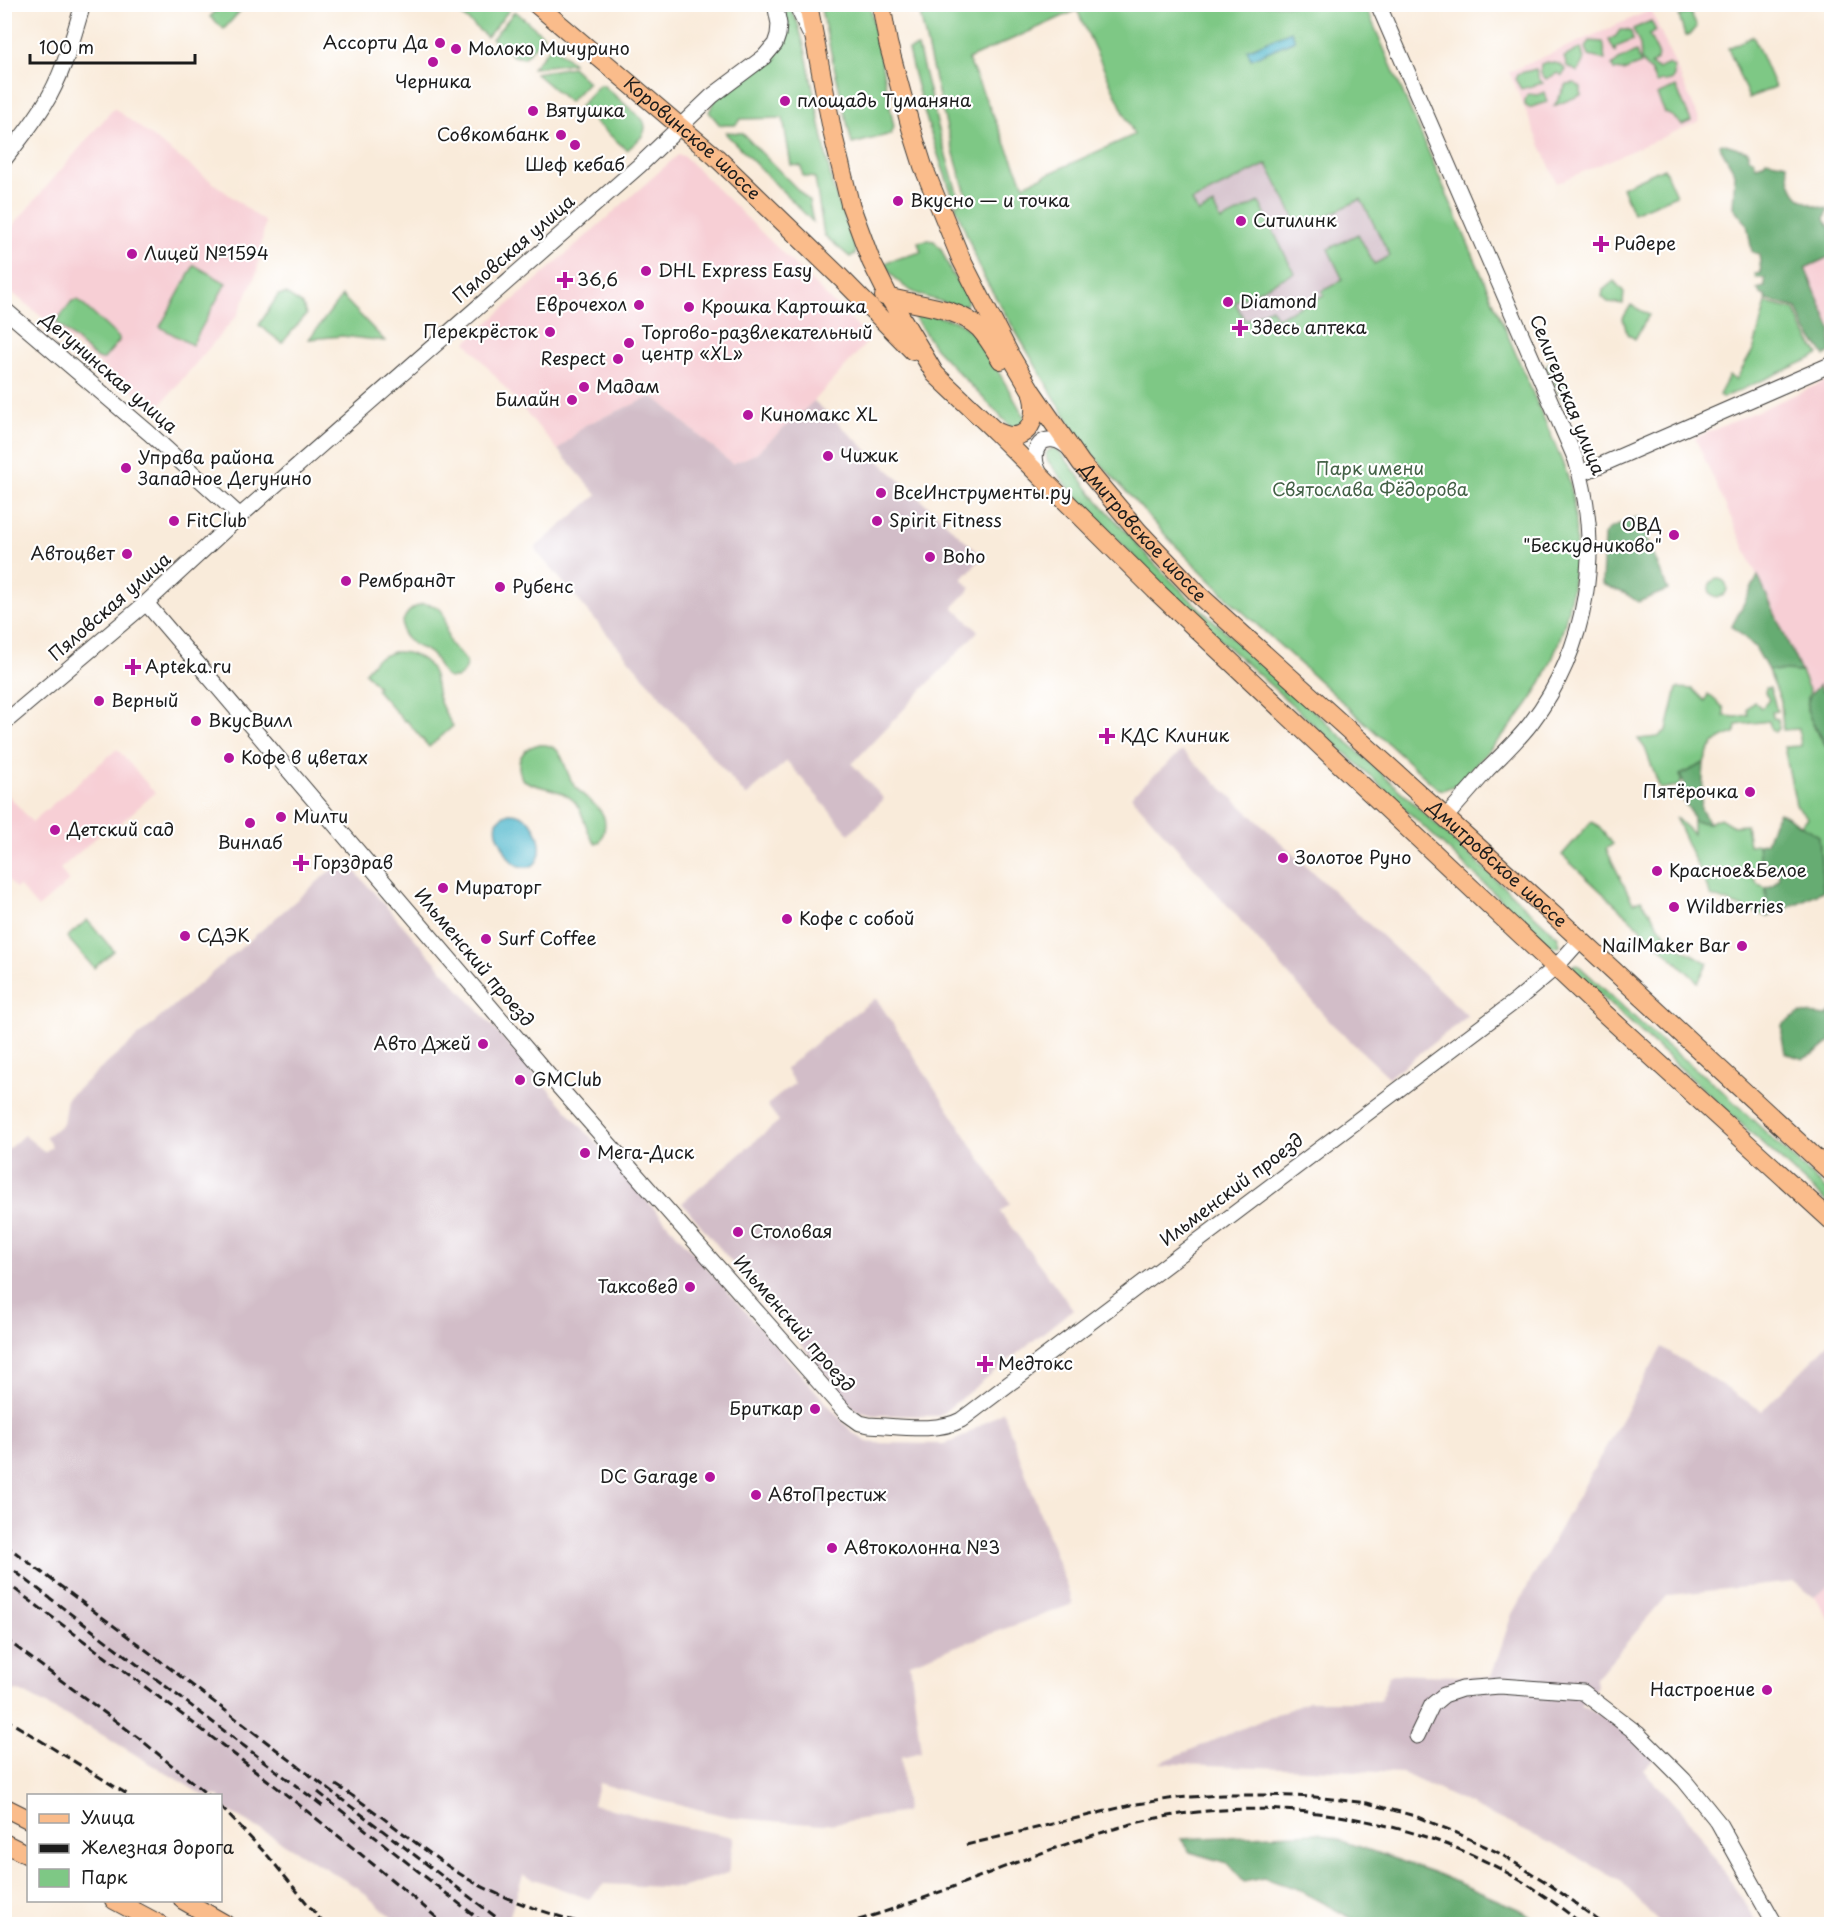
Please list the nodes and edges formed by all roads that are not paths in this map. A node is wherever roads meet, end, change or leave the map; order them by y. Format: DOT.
graph roads {
  1 [pos="83,4"];
  2 [pos="536,4"];
  3 [pos="775,4"];
  4 [pos="796,4"];
  5 [pos="808,4"];
  6 [pos="881,4"];
  7 [pos="1378,4"];
  8 [pos="818,52"];
  9 [pos="682,127"];
  10 [pos="4,160"];
  11 [pos="840,278"];
  12 [pos="889,297"];
  13 [pos="4,309"];
  14 [pos="1832,364"];
  15 [pos="935,374"];
  16 [pos="1033,401"];
  17 [pos="993,429"];
  18 [pos="1071,450"];
  19 [pos="1580,474"];
  20 [pos="1045,482"];
  21 [pos="240,516"];
  22 [pos="146,603"];
  23 [pos="4,723"];
  24 [pos="1445,818"];
  25 [pos="1580,940"];
  26 [pos="1556,967"];
  27 [pos="1832,1173"];
  28 [pos="1832,1221"];
  29 [pos="1417,1736"];
  30 [pos="4,1807"];
  31 [pos="27,1818"];
  32 [pos="4,1843"];
  33 [pos="27,1854"];
  34 [pos="118,1902"];
  35 [pos="186,1902"];
  36 [pos="159,1924"];
  37 [pos="225,1924"];
  38 [pos="1775,1924"];
  1 -- 10 [label="street"];
  2 -- 9 [label="main road, Коровинское шоссе"];
  3 -- 9 [label="street, Пяловская улица"];
  4 -- 8 [label="street"];
  5 -- 8 [label="main road, Дмитровское шоссе"];
  6 -- 16 [label="main road"];
  7 -- 19 [label="street, Селигерская улица"];
  8 -- 12 [label="main road, Дмитровское шоссе"];
  9 -- 11 [label="main road, Коровинское шоссе"];
  9 -- 21 [label="street, Пяловская улица"];
  11 -- 12 [label="main road, Коровинское шоссе"];
  11 -- 15 [label="main road, Коровинское шоссе"];
  12 -- 15 [label="main road, Дмитровское шоссе"];
  12 -- 16 [label="main road"];
  13 -- 21 [label="street, Дегунинская улица"];
  14 -- 19 [label="street"];
  15 -- 17 [label="main road, Дмитровское шоссе"];
  16 -- 17 [label="main road"];
  16 -- 18 [label="main road, Дмитровское шоссе"];
  17 -- 20 [label="main road, Дмитровское шоссе"];
  18 -- 20 [label="street"];
  18 -- 24 [label="main road, Дмитровское шоссе"];
  19 -- 24 [label="street, Селигерская улица"];
  20 -- 26 [label="main road, Дмитровское шоссе"];
  21 -- 22 [label="street, Пяловская улица"];
  22 -- 23 [label="street, Пяловская улица"];
  22 -- 26 [label="street, Ильменский проезд"];
  24 -- 25 [label="main road, Дмитровское шоссе"];
  25 -- 26 [label="street, Дмитровское шоссе"];
  25 -- 27 [label="main road, Дмитровское шоссе"];
  26 -- 28 [label="main road, Дмитровское шоссе"];
  29 -- 38 [label="street"];
  30 -- 31 [label="main road"];
  32 -- 33 [label="main road"];
  34 -- 36 [label="main road"];
  35 -- 37 [label="main road"];
}
